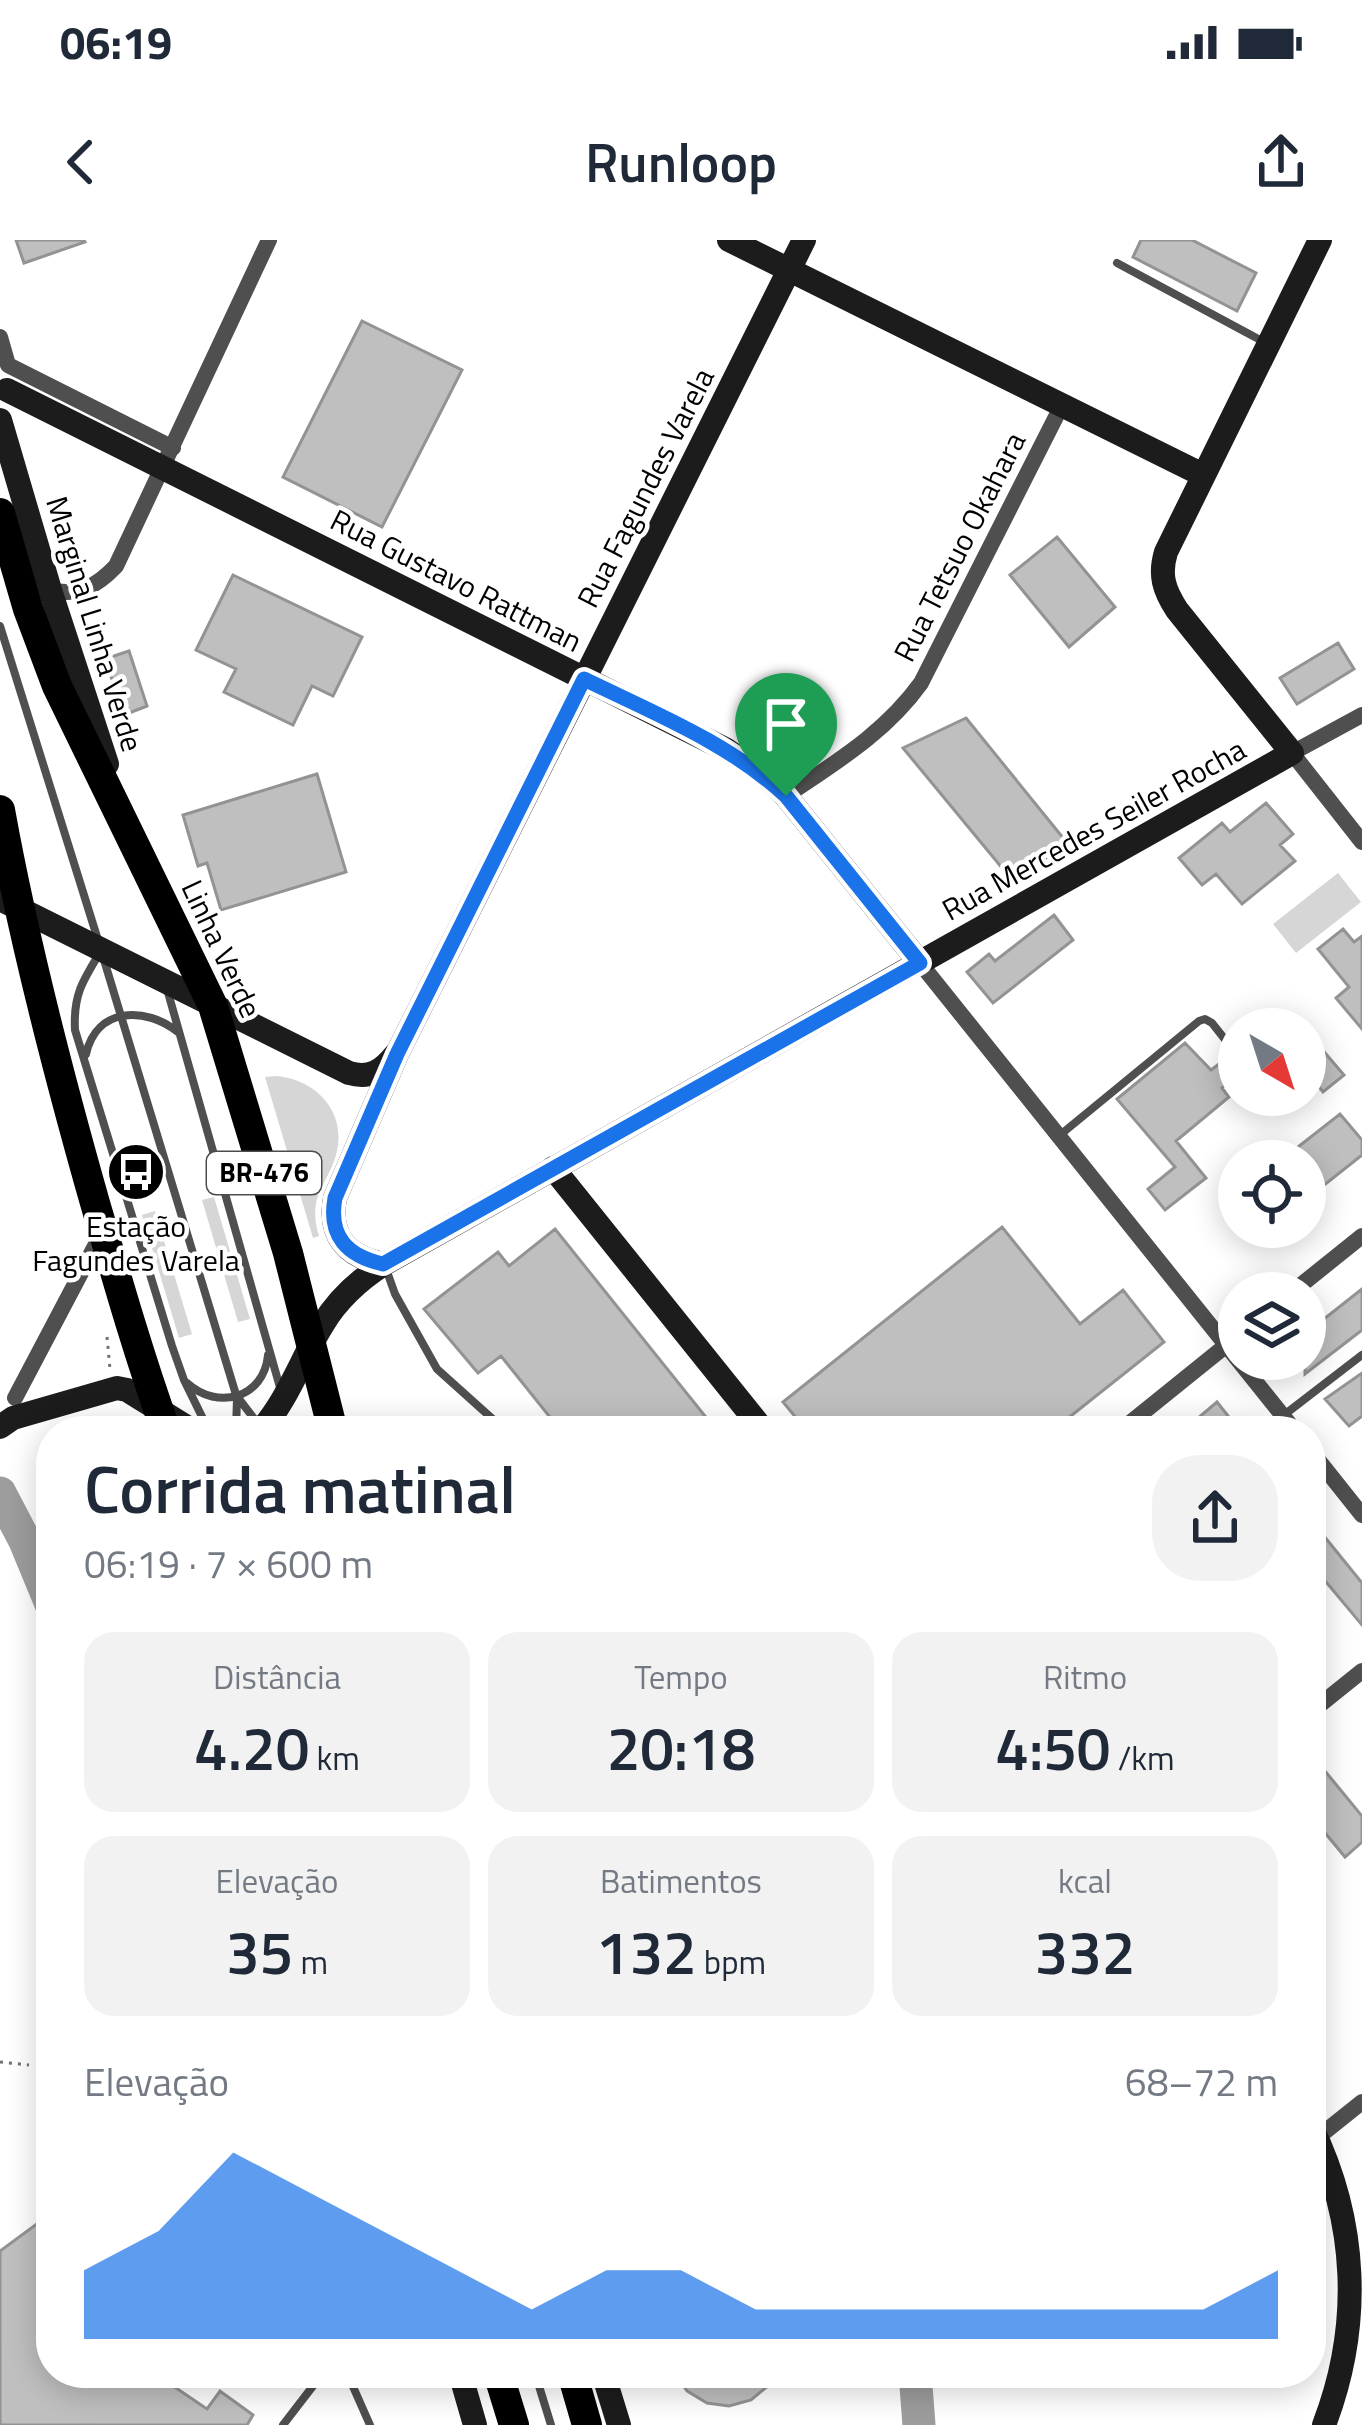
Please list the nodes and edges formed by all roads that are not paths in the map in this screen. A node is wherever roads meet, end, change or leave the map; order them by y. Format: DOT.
graph roads {
  1 [pos="269,240"];
  2 [pos="729,240"];
  3 [pos="804,240"];
  4 [pos="1320,240"];
  5 [pos="1117,263"];
  6 [pos="789,270"];
  7 [pos="0,338"];
  8 [pos="1268,344"];
  9 [pos="7,391"];
  10 [pos="1062,405"];
  11 [pos="0,420"];
  12 [pos="168,458"];
  13 [pos="1203,475"];
  14 [pos="0,513"];
  15 [pos="50,590"];
  16 [pos="0,626"];
  17 [pos="584,679"];
  18 [pos="1362,715"];
  19 [pos="1292,753"];
  20 [pos="786,796"];
  21 [pos="0,810"];
  22 [pos="1362,842"];
  23 [pos="133,846"];
  24 [pos="9,904"];
  25 [pos="101,950"];
  26 [pos="920,963"];
  27 [pos="165,982"];
  28 [pos="213,1006"];
  29 [pos="121,1016"];
  30 [pos="1218,1031"];
  31 [pos="179,1033"];
  32 [pos="397,1054"];
  33 [pos="85,1061"];
  34 [pos="1059,1136"];
  35 [pos="553,1168"];
  36 [pos="103,1230"];
  37 [pos="1362,1236"];
  38 [pos="383,1264"];
  39 [pos="1317,1272"];
  40 [pos="1218,1322"];
  41 [pos="313,1342"];
  42 [pos="269,1348"];
  43 [pos="1218,1352"];
  44 [pos="1362,1355"];
  45 [pos="184,1380"];
  46 [pos="1260,1380"];
  47 [pos="237,1397"];
  48 [pos="14,1398"];
  49 [pos="284,1398"];
  50 [pos="157,1416"];
  51 [pos="161,1416"];
  52 [pos="201,1416"];
  53 [pos="236,1416"];
  54 [pos="251,1416"];
  55 [pos="272,1416"];
  56 [pos="330,1416"];
  57 [pos="489,1416"];
  58 [pos="752,1416"];
  59 [pos="1139,1416"];
  60 [pos="1284,1416"];
  61 [pos="1297,1416"];
  62 [pos="0,1427"];
  63 [pos="1326,1470"];
  64 [pos="1362,1515"];
  65 [pos="1362,1671"];
  66 [pos="1326,1700"];
  67 [pos="1362,2102"];
  68 [pos="1326,2127"];
  69 [pos="1326,2166"];
  70 [pos="311,2388"];
  71 [pos="354,2388"];
  72 [pos="464,2388"];
  73 [pos="503,2388"];
  74 [pos="540,2388"];
  75 [pos="576,2388"];
  76 [pos="608,2388"];
  77 [pos="283,2425"];
  78 [pos="370,2425"];
  79 [pos="475,2425"];
  80 [pos="514,2425"];
  81 [pos="551,2425"];
  82 [pos="587,2425"];
  83 [pos="619,2425"];
  84 [pos="1324,2425"];
  1 -- 12 [label="street"];
  2 -- 6 [label="main road"];
  3 -- 6 [label="main road, Rua Fagundes Varela"];
  4 -- 8 [label="main road"];
  5 -- 8 [label="lane"];
  6 -- 10 [label="main road"];
  6 -- 17 [label="main road, Rua Fagundes Varela"];
  7 -- 12 [label="street"];
  8 -- 13 [label="main road"];
  9 -- 12 [label="main road, Rua Gustavo Rattman"];
  10 -- 13 [label="main road"];
  10 -- 20 [label="street, Rua Tetsuo Okahara"];
  11 -- 15 [label="main road, Marginal Linha Verde"];
  12 -- 15 [label="street"];
  12 -- 17 [label="main road, Rua Gustavo Rattman"];
  13 -- 19 [label="main road"];
  14 -- 23 [label="highway, Linha Verde / BR-476"];
  15 -- 23 [label="main road, Marginal Linha Verde"];
  16 -- 25 [label="lane"];
  17 -- 20 [label="main road, Rua Gustavo Rattman"];
  17 -- 32 [label="main road, Rua Fagundes Varela"];
  18 -- 19 [label="street, Rua Mercedes Seiler Rocha"];
  19 -- 22 [label="street"];
  19 -- 26 [label="main road, Rua Mercedes Seiler Rocha"];
  20 -- 26 [label="main road, Rua Gustavo Rattman"];
  21 -- 24 [label="highway"];
  23 -- 28 [label="highway, Linha Verde / BR-476"];
  24 -- 25 [label="main road"];
  24 -- 36 [label="highway"];
  25 -- 27 [label="main road"];
  25 -- 29 [label="lane"];
  25 -- 33 [label="lane"];
  26 -- 34 [label="street, Rua Gustavo Rattman"];
  26 -- 35 [label="main road, Rua Mercedes Seiler Rocha"];
  27 -- 28 [label="main road"];
  27 -- 31 [label="lane"];
  28 -- 32 [label="main road"];
  28 -- 41 [label="highway, Linha Verde / BR-476"];
  29 -- 31 [label="lane"];
  29 -- 33 [label="lane"];
  29 -- 47 [label="lane"];
  30 -- 34 [label="lane"];
  31 -- 42 [label="lane"];
  32 -- 38 [label="main road, Rua Fagundes Varela"];
  33 -- 45 [label="lane"];
  34 -- 40 [label="street, Rua Gustavo Rattman"];
  35 -- 38 [label="main road, Rua Mercedes Seiler Rocha"];
  35 -- 58 [label="main road"];
  36 -- 48 [label="street"];
  36 -- 51 [label="highway"];
  37 -- 39 [label="street"];
  38 -- 41 [label="main road, Rua Mercedes Seiler Rocha"];
  38 -- 57 [label="lane"];
  41 -- 49 [label="main road, Rua Mercedes Seiler Rocha"];
  41 -- 56 [label="highway, Linha Verde / BR-476"];
  42 -- 47 [label="lane"];
  42 -- 49 [label="lane"];
  43 -- 59 [label="street"];
  44 -- 61 [label="lane"];
  45 -- 47 [label="lane"];
  45 -- 52 [label="lane"];
  46 -- 60 [label="street, Rua Gustavo Rattman"];
  47 -- 53 [label="lane"];
  47 -- 54 [label="lane"];
  49 -- 55 [label="main road, Rua Mercedes Seiler Rocha"];
  50 -- 62 [label="main road"];
  63 -- 64 [label="street"];
  65 -- 66 [label="street"];
  67 -- 68 [label="street"];
  69 -- 84 [label="main road"];
  70 -- 77 [label="lane"];
  71 -- 78 [label="lane"];
  72 -- 79 [label="main road"];
  73 -- 80 [label="highway"];
  74 -- 81 [label="lane"];
  75 -- 82 [label="highway"];
  76 -- 83 [label="main road"];
}
